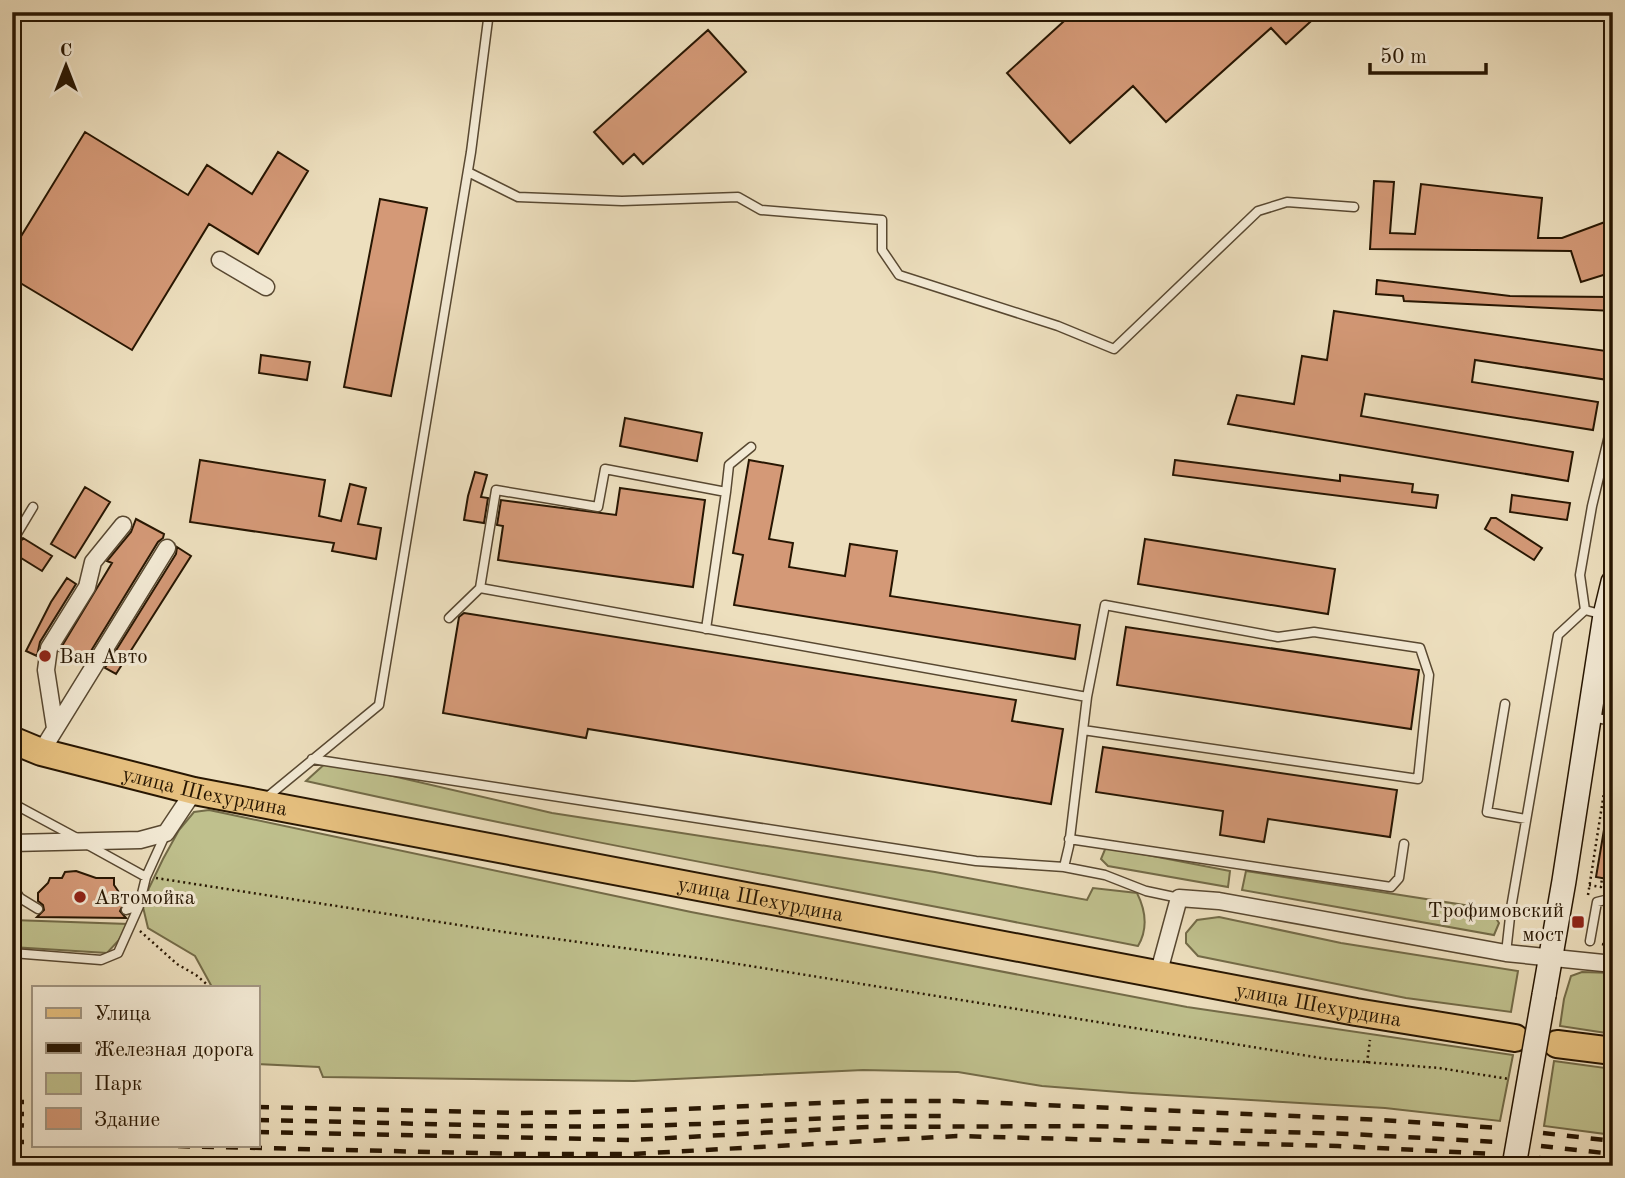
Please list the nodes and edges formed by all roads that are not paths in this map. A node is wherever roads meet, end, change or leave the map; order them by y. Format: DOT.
graph roads {
  1 [pos="489,12"];
  2 [pos="468,172"];
  3 [pos="1354,207"];
  4 [pos="220,260"];
  5 [pos="267,287"];
  6 [pos="1613,419"];
  7 [pos="751,447"];
  8 [pos="726,492"];
  9 [pos="33,507"];
  10 [pos="123,525"];
  11 [pos="12,542"];
  12 [pos="167,548"];
  13 [pos="1613,582"];
  14 [pos="480,588"];
  15 [pos="1595,612"];
  16 [pos="449,618"];
  17 [pos="706,628"];
  18 [pos="1087,697"];
  19 [pos="1505,704"];
  20 [pos="1588,716"];
  21 [pos="1613,721"];
  22 [pos="55,728"];
  23 [pos="1083,730"];
  24 [pos="12,740"];
  25 [pos="41,752"];
  26 [pos="312,759"];
  27 [pos="194,791"];
  28 [pos="12,803"];
  29 [pos="259,804"];
  30 [pos="1527,819"];
  31 [pos="166,833"];
  32 [pos="1069,839"];
  33 [pos="82,841"];
  34 [pos="12,843"];
  35 [pos="1404,844"];
  36 [pos="1064,867"];
  37 [pos="146,877"];
  38 [pos="12,886"];
  39 [pos="1179,898"];
  40 [pos="1613,898"];
  41 [pos="139,906"];
  42 [pos="38,909"];
  43 [pos="126,910"];
  44 [pos="1590,941"];
  45 [pos="12,953"];
  46 [pos="1506,953"];
  47 [pos="1551,956"];
  48 [pos="1613,964"];
  49 [pos="1158,975"];
  50 [pos="1516,1038"];
  51 [pos="1557,1044"];
  52 [pos="1613,1051"];
  53 [pos="1514,1166"];
  1 -- 2 [label="lane"];
  2 -- 3 [label="lane"];
  2 -- 26 [label="lane"];
  4 -- 5 [label="street"];
  6 -- 15 [label="lane"];
  7 -- 8 [label="lane"];
  8 -- 14 [label="lane"];
  8 -- 17 [label="lane"];
  9 -- 11 [label="lane"];
  10 -- 22 [label="street"];
  12 -- 22 [label="street"];
  13 -- 15 [label="street"];
  14 -- 16 [label="lane"];
  14 -- 17 [label="lane"];
  15 -- 20 [label="street"];
  15 -- 30 [label="lane"];
  17 -- 18 [label="lane"];
  18 -- 23 [label="lane"];
  18 -- 23 [label="lane"];
  19 -- 30 [label="lane"];
  20 -- 21 [label="lane"];
  20 -- 47 [label="street"];
  22 -- 25 [label="street"];
  23 -- 32 [label="lane"];
  24 -- 25 [label="main road, улица Шехурдина"];
  25 -- 27 [label="main road, улица Шехурдина"];
  26 -- 29 [label="lane"];
  26 -- 36 [label="lane"];
  27 -- 29 [label="main road, улица Шехурдина"];
  27 -- 31 [label="street"];
  28 -- 33 [label="lane"];
  29 -- 49 [label="main road, улица Шехурдина"];
  30 -- 46 [label="lane"];
  31 -- 33 [label="street"];
  31 -- 37 [label="lane"];
  32 -- 35 [label="lane"];
  32 -- 36 [label="lane"];
  33 -- 34 [label="street"];
  33 -- 37 [label="lane"];
  36 -- 39 [label="lane"];
  37 -- 41 [label="lane"];
  38 -- 42 [label="lane"];
  39 -- 46 [label="street"];
  39 -- 49 [label="street"];
  40 -- 44 [label="lane"];
  41 -- 43 [label="lane"];
  41 -- 45 [label="lane"];
  46 -- 47 [label="street"];
  47 -- 48 [label="street"];
  47 -- 53 [label="street, bridge"];
  49 -- 50 [label="main road, улица Шехурдина"];
  51 -- 52 [label="main road"];
}
